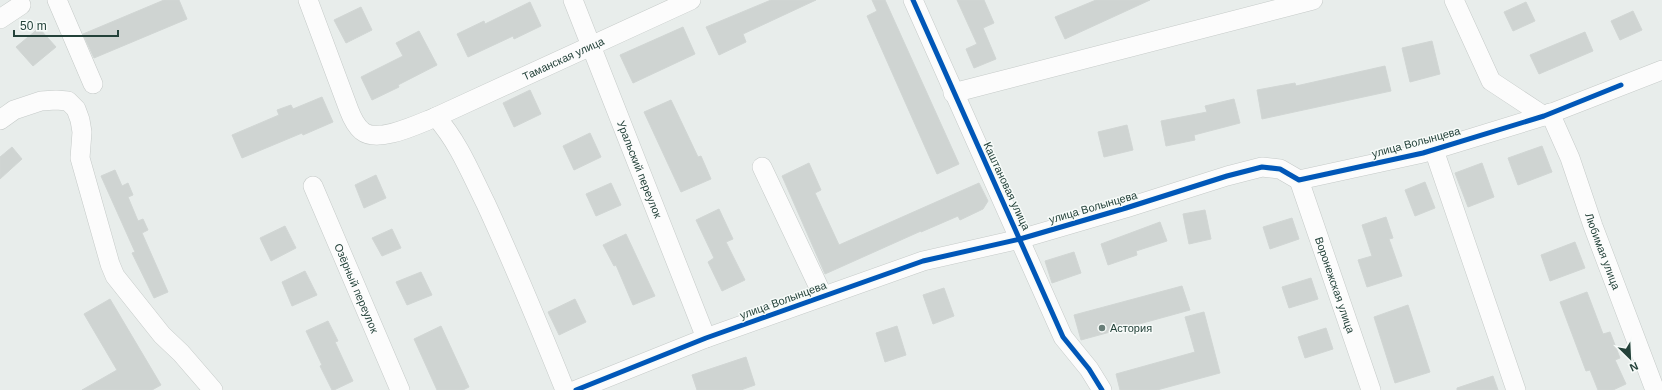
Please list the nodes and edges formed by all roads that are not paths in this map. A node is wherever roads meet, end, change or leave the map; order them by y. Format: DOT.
graph roads {
  1 [pos="57,0"];
  2 [pos="308,0"];
  3 [pos="573,0"];
  4 [pos="691,0"];
  5 [pos="913,0"];
  6 [pos="1313,0"];
  7 [pos="1454,0"];
  8 [pos="21,5"];
  9 [pos="0,19"];
  10 [pos="591,46"];
  11 [pos="1662,70"];
  12 [pos="93,84"];
  13 [pos="953,93"];
  14 [pos="1547,114"];
  15 [pos="436,117"];
  16 [pos="0,120"];
  17 [pos="1434,150"];
  18 [pos="762,167"];
  19 [pos="1299,180"];
  20 [pos="313,186"];
  21 [pos="1020,238"];
  22 [pos="823,296"];
  23 [pos="706,338"];
  24 [pos="213,390"];
  25 [pos="400,390"];
  26 [pos="565,390"];
  27 [pos="576,390"];
  28 [pos="1102,390"];
  29 [pos="1371,390"];
  30 [pos="1516,390"];
  31 [pos="1655,390"];
  1 -- 12 [label="street"];
  2 -- 15 [label="street, Таманская улица"];
  3 -- 10 [label="street, Уральский переулок"];
  4 -- 10 [label="street, Таманская улица"];
  5 -- 13 [label="street, Каштановая улица"];
  6 -- 13 [label="street"];
  7 -- 14 [label="street"];
  8 -- 9 [label="street"];
  10 -- 15 [label="street, Таманская улица"];
  10 -- 23 [label="street, Уральский переулок"];
  11 -- 14 [label="street, улица Волынцева"];
  13 -- 21 [label="street, Каштановая улица"];
  14 -- 17 [label="street, улица Волынцева"];
  14 -- 31 [label="street, Любимая улица"];
  15 -- 26 [label="street"];
  16 -- 24 [label="street"];
  17 -- 19 [label="street, улица Волынцева"];
  17 -- 30 [label="street"];
  18 -- 22 [label="street"];
  19 -- 21 [label="street, улица Волынцева"];
  19 -- 29 [label="street, Воронежская улица"];
  20 -- 25 [label="street, Озёрный переулок"];
  21 -- 22 [label="street, улица Волынцева"];
  21 -- 28 [label="street, Каштановая улица"];
  22 -- 23 [label="street, улица Волынцева"];
  23 -- 27 [label="street, улица Волынцева"];
}
